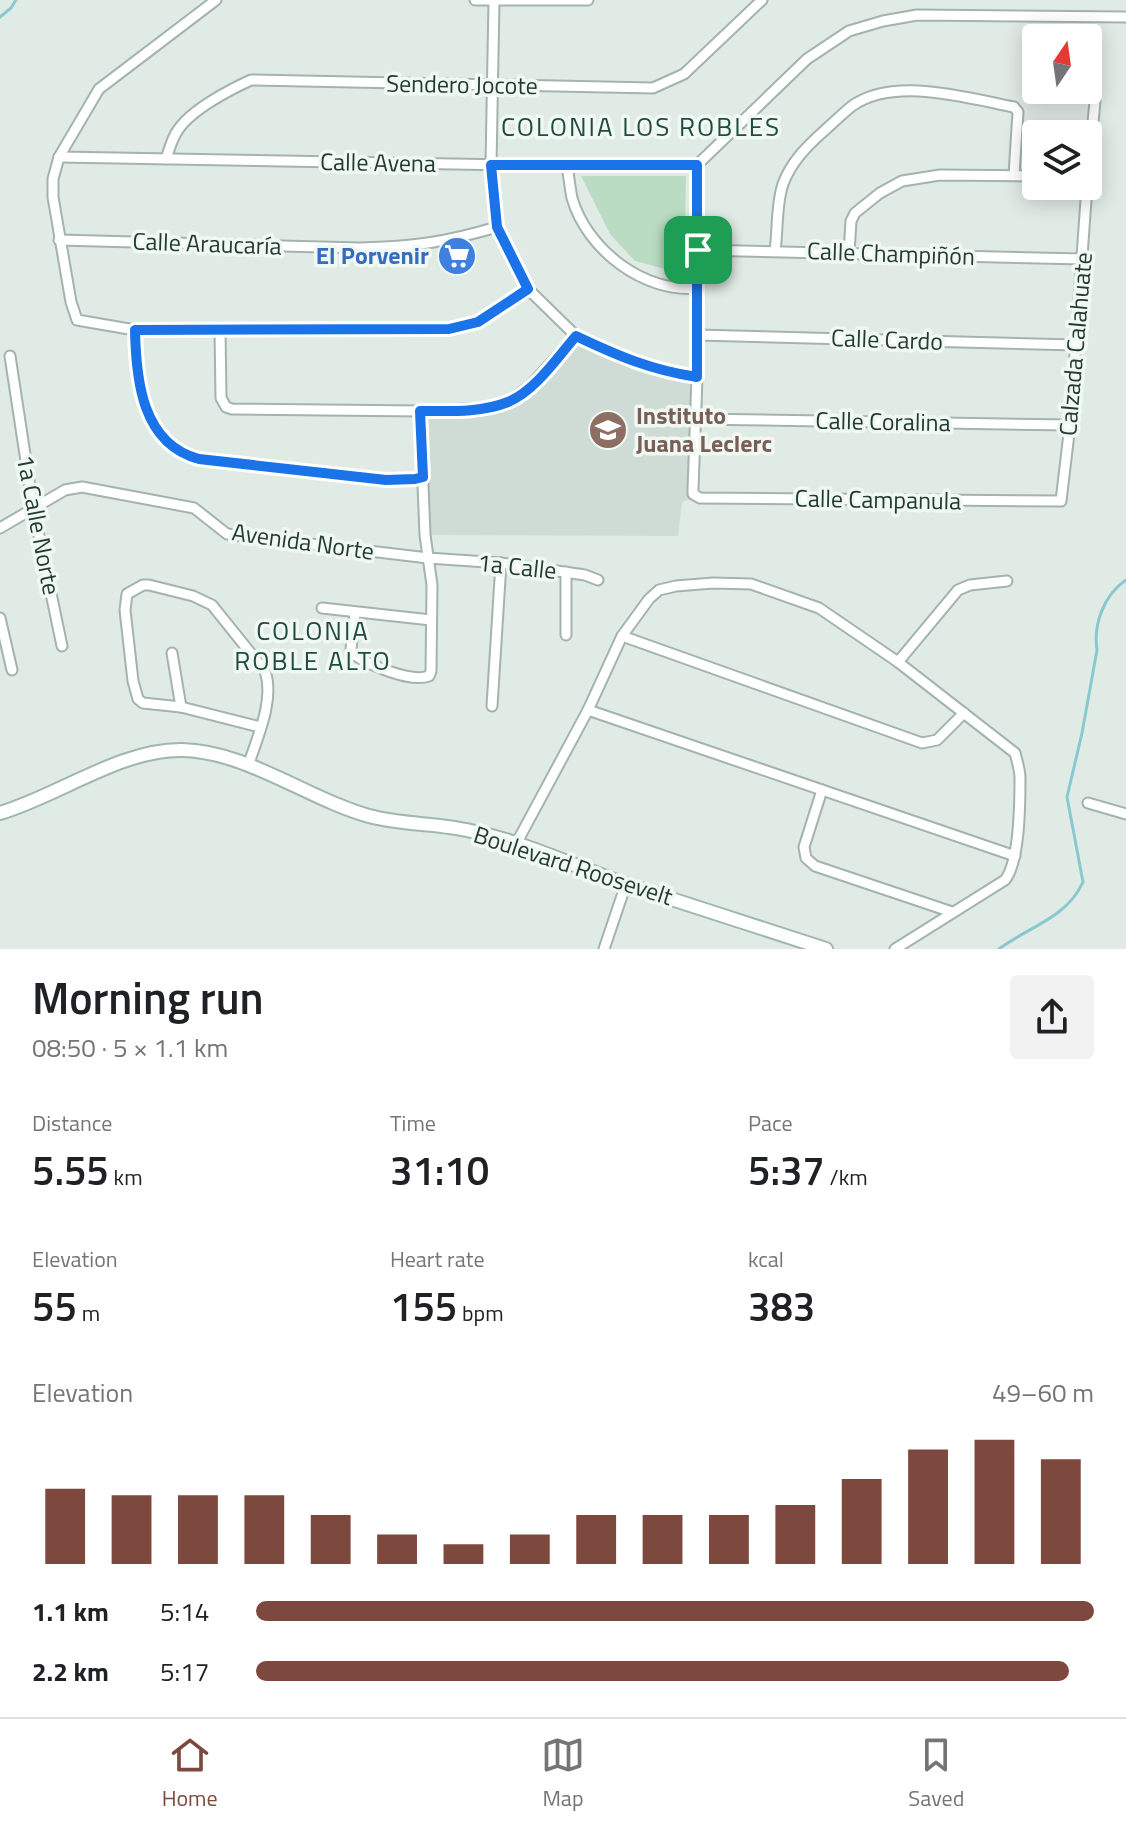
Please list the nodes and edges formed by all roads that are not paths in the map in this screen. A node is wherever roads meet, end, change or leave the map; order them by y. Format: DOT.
graph roads {
  1 [pos="216,0"];
  2 [pos="475,0"];
  3 [pos="494,0"];
  4 [pos="588,0"];
  5 [pos="762,0"];
  6 [pos="1126,17"];
  7 [pos="494,87"];
  8 [pos="59,157"];
  9 [pos="166,159"];
  10 [pos="491,165"];
  11 [pos="697,165"];
  12 [pos="567,166"];
  13 [pos="1014,175"];
  14 [pos="1022,175"];
  15 [pos="1086,200"];
  16 [pos="497,227"];
  17 [pos="59,240"];
  18 [pos="698,250"];
  19 [pos="775,251"];
  20 [pos="849,252"];
  21 [pos="1083,259"];
  22 [pos="697,288"];
  23 [pos="528,289"];
  24 [pos="220,329"];
  25 [pos="135,330"];
  26 [pos="697,335"];
  27 [pos="576,336"];
  28 [pos="1076,345"];
  29 [pos="10,356"];
  30 [pos="697,377"];
  31 [pos="420,411"];
  32 [pos="697,419"];
  33 [pos="1070,425"];
  34 [pos="423,477"];
  35 [pos="1061,501"];
  36 [pos="33,507"];
  37 [pos="0,528"];
  38 [pos="432,558"];
  39 [pos="501,563"];
  40 [pos="566,572"];
  41 [pos="598,580"];
  42 [pos="1007,581"];
  43 [pos="322,608"];
  44 [pos="355,613"];
  45 [pos="0,618"];
  46 [pos="431,620"];
  47 [pos="566,635"];
  48 [pos="622,636"];
  49 [pos="62,646"];
  50 [pos="172,653"];
  51 [pos="898,662"];
  52 [pos="12,670"];
  53 [pos="492,706"];
  54 [pos="181,707"];
  55 [pos="588,710"];
  56 [pos="964,713"];
  57 [pos="260,727"];
  58 [pos="248,766"];
  59 [pos="822,790"];
  60 [pos="1088,803"];
  61 [pos="0,813"];
  62 [pos="1126,814"];
  63 [pos="516,844"];
  64 [pos="1015,856"];
  65 [pos="626,884"];
  66 [pos="952,912"];
  67 [pos="604,949"];
  68 [pos="826,949"];
  69 [pos="895,949"];
  1 -- 8 [label="street"];
  2 -- 3 [label="street"];
  3 -- 4 [label="street"];
  3 -- 7 [label="street"];
  5 -- 7 [label="street, Sendero Jocote"];
  6 -- 11 [label="street"];
  7 -- 9 [label="street, Sendero Jocote"];
  7 -- 10 [label="street"];
  8 -- 9 [label="street, Calle Avena"];
  8 -- 17 [label="street"];
  9 -- 10 [label="street, Calle Avena"];
  10 -- 12 [label="street, Calle Avena"];
  10 -- 16 [label="street"];
  11 -- 12 [label="street, Calle Avena"];
  11 -- 18 [label="street"];
  12 -- 22 [label="street"];
  13 -- 14 [label="street"];
  13 -- 19 [label="street"];
  13 -- 20 [label="street"];
  15 -- 21 [label="street, Calzada Calahuate"];
  16 -- 17 [label="street, Calle Araucaría"];
  16 -- 23 [label="street"];
  17 -- 25 [label="street"];
  18 -- 19 [label="street, Calle Champiñón"];
  18 -- 22 [label="street"];
  19 -- 20 [label="street, Calle Champiñón"];
  20 -- 21 [label="street, Calle Champiñón"];
  21 -- 28 [label="street, Calzada Calahuate"];
  22 -- 26 [label="street"];
  23 -- 24 [label="street"];
  23 -- 27 [label="street"];
  24 -- 25 [label="street"];
  24 -- 31 [label="street"];
  25 -- 34 [label="street"];
  26 -- 28 [label="street, Calle Cardo"];
  26 -- 30 [label="street"];
  27 -- 30 [label="street"];
  27 -- 31 [label="street"];
  28 -- 33 [label="street, Calzada Calahuate"];
  29 -- 36 [label="street, 1a Calle Norte"];
  30 -- 32 [label="street"];
  31 -- 34 [label="street"];
  32 -- 33 [label="street, Calle Coralina"];
  32 -- 35 [label="street, Calle Campanula"];
  33 -- 35 [label="street, Calzada Calahuate"];
  34 -- 38 [label="street"];
  36 -- 37 [label="street, Avenida Norte"];
  36 -- 38 [label="street, Avenida Norte"];
  36 -- 49 [label="street, 1a Calle Norte"];
  38 -- 39 [label="street, 1a Calle"];
  38 -- 46 [label="street"];
  39 -- 40 [label="street, 1a Calle"];
  39 -- 53 [label="street"];
  40 -- 41 [label="street, 1a Calle"];
  40 -- 47 [label="street"];
  42 -- 51 [label="street"];
  43 -- 44 [label="street"];
  44 -- 46 [label="street"];
  44 -- 46 [label="street"];
  45 -- 52 [label="street"];
  48 -- 51 [label="street"];
  48 -- 55 [label="street"];
  48 -- 56 [label="street"];
  50 -- 54 [label="street"];
  51 -- 56 [label="street"];
  54 -- 57 [label="street"];
  54 -- 57 [label="street"];
  55 -- 59 [label="street"];
  55 -- 63 [label="street"];
  56 -- 64 [label="street"];
  57 -- 58 [label="street"];
  58 -- 61 [label="main road, Boulevard Roosevelt"];
  58 -- 63 [label="main road, Boulevard Roosevelt"];
  59 -- 64 [label="street"];
  59 -- 66 [label="street"];
  60 -- 62 [label="street"];
  63 -- 65 [label="main road, Boulevard Roosevelt"];
  64 -- 66 [label="street"];
  65 -- 67 [label="street"];
  65 -- 68 [label="main road, Boulevard Roosevelt"];
  66 -- 69 [label="street"];
}
